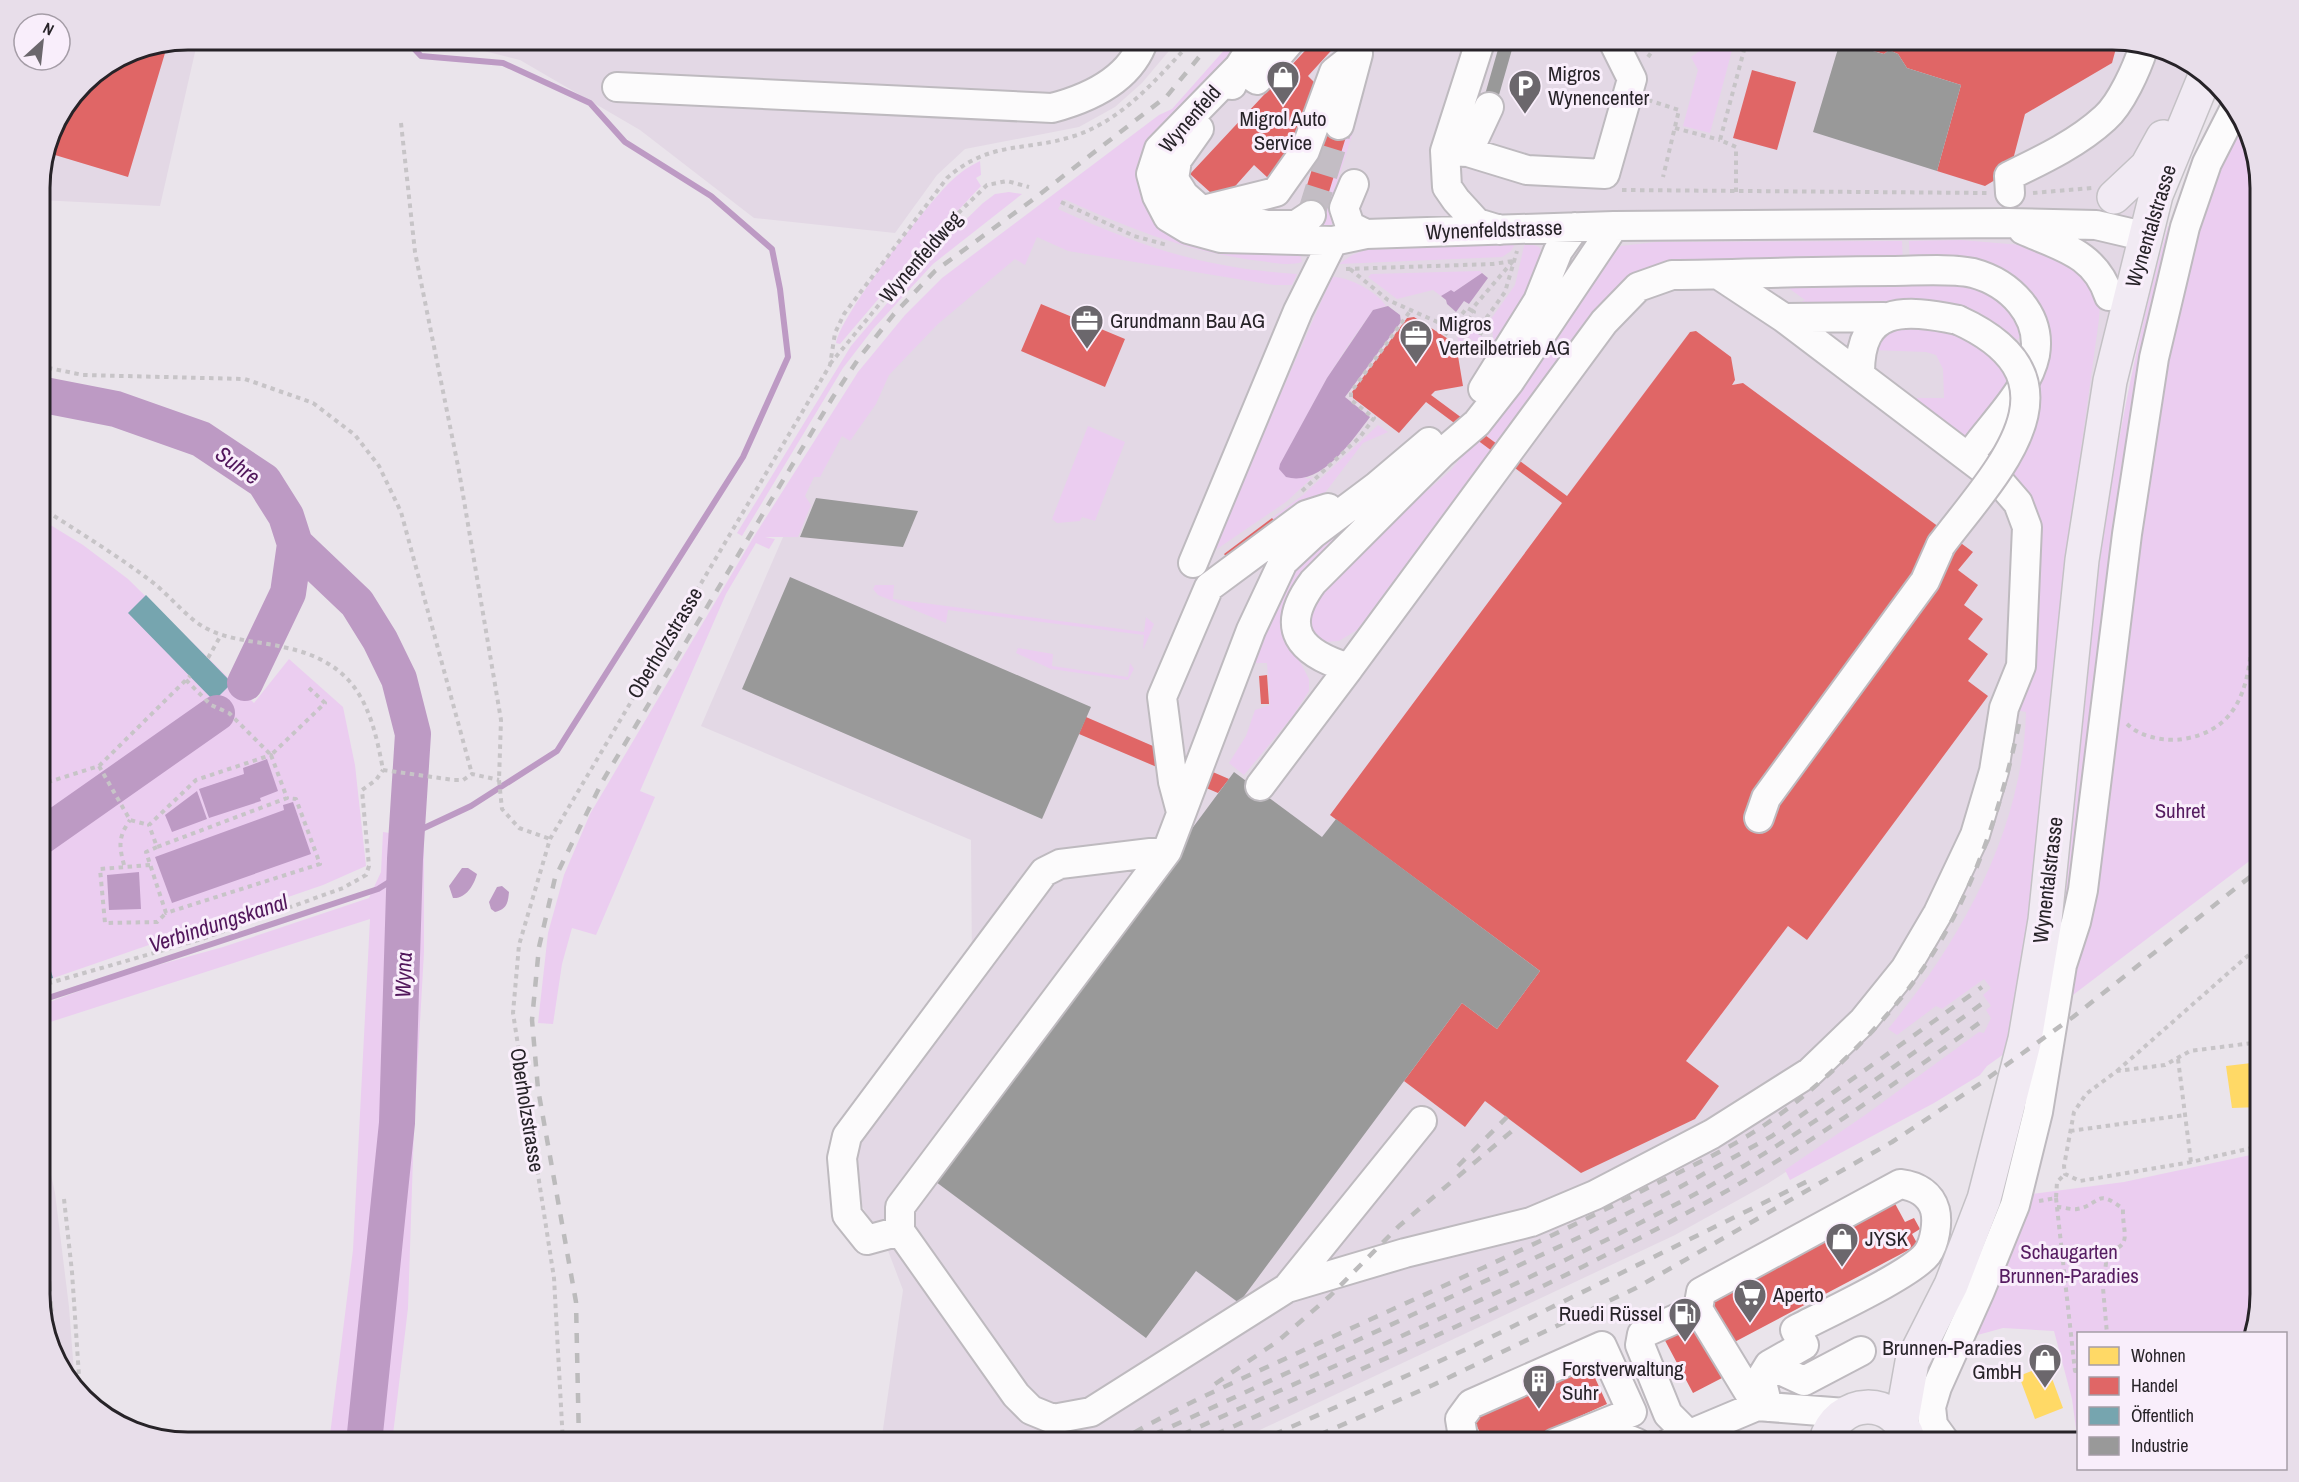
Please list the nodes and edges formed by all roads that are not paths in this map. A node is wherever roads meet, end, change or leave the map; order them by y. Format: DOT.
graph roads {
  1 [pos="1140,50"];
  2 [pos="1250,50"];
  3 [pos="1283,50"];
  4 [pos="1360,50"];
  5 [pos="1364,50"];
  6 [pos="1479,50"];
  7 [pos="1618,50"];
  8 [pos="2141,53"];
  9 [pos="1239,67"];
  10 [pos="2193,76"];
  11 [pos="2202,84"];
  12 [pos="617,87"];
  13 [pos="1489,107"];
  14 [pos="2230,118"];
  15 [pos="1339,125"];
  16 [pos="1457,151"];
  17 [pos="1354,184"];
  18 [pos="2010,193"];
  19 [pos="2114,197"];
  20 [pos="1203,211"];
  21 [pos="1311,215"];
  22 [pos="1614,226"];
  23 [pos="2015,226"];
  24 [pos="1575,227"];
  25 [pos="1502,230"];
  26 [pos="1366,234"];
  27 [pos="1333,241"];
  28 [pos="2142,245"];
  29 [pos="1719,274"];
  30 [pos="2109,296"];
  31 [pos="1884,317"];
  32 [pos="1784,318"];
  33 [pos="1860,375"];
  34 [pos="2110,381"];
  35 [pos="1496,384"];
  36 [pos="1976,447"];
  37 [pos="1410,471"];
  38 [pos="1362,498"];
  39 [pos="1193,563"];
  40 [pos="1349,668"];
  41 [pos="1260,786"];
  42 [pos="1181,812"];
  43 [pos="1759,818"];
  44 [pos="1167,850"];
  45 [pos="1422,1121"];
  46 [pos="900,1231"];
  47 [pos="1287,1288"];
  48 [pos="1698,1309"];
  49 [pos="1861,1352"];
  50 [pos="1912,1362"];
  51 [pos="1769,1365"];
  52 [pos="1772,1408"];
  53 [pos="1857,1410"];
  54 [pos="1598,1427"];
  55 [pos="1462,1432"];
  56 [pos="1585,1432"];
  57 [pos="1610,1432"];
  58 [pos="1676,1432"];
  59 [pos="1698,1432"];
  60 [pos="1808,1432"];
  61 [pos="1830,1432"];
  62 [pos="1905,1432"];
  63 [pos="1909,1432"];
  64 [pos="1938,1432"];
  1 -- 12 [label="street"];
  2 -- 9 [label="street, Wynenfeld"];
  3 -- 9 [label="street"];
  4 -- 20 [label="street"];
  5 -- 15 [label="street"];
  6 -- 16 [label="street"];
  7 -- 16 [label="street"];
  8 -- 18 [label="street"];
  9 -- 20 [label="street"];
  9 -- 27 [label="street, Wynenfeld"];
  10 -- 19 [label="main road, Wynentalstrasse"];
  11 -- 28 [label="main road, Wynentalstrasse"];
  13 -- 16 [label="street"];
  14 -- 64 [label="street"];
  16 -- 25 [label="street"];
  17 -- 26 [label="street"];
  19 -- 23 [label="street, Wynenfeldstrasse"];
  20 -- 21 [label="street"];
  22 -- 23 [label="street, Wynenfeldstrasse"];
  22 -- 24 [label="street, Wynenfeldstrasse"];
  22 -- 35 [label="street"];
  23 -- 28 [label="street, Wynenfeldstrasse"];
  23 -- 30 [label="street, Wynenfeldstrasse"];
  24 -- 25 [label="street, Wynenfeldstrasse"];
  24 -- 35 [label="street"];
  25 -- 26 [label="street, Wynenfeldstrasse"];
  26 -- 27 [label="street, Wynenfeldstrasse"];
  27 -- 39 [label="street"];
  28 -- 34 [label="main road, Wynentalstrasse"];
  29 -- 32 [label="street"];
  29 -- 36 [label="street"];
  29 -- 40 [label="street"];
  30 -- 34 [label="main road, Wynentalstrasse"];
  31 -- 32 [label="street"];
  31 -- 33 [label="street"];
  31 -- 43 [label="street, bridge"];
  32 -- 33 [label="street"];
  33 -- 47 [label="street"];
  34 -- 50 [label="main road, Wynentalstrasse"];
  35 -- 37 [label="street"];
  37 -- 38 [label="street"];
  37 -- 40 [label="street"];
  38 -- 42 [label="street"];
  38 -- 42 [label="street"];
  40 -- 41 [label="street"];
  42 -- 44 [label="street"];
  44 -- 46 [label="street"];
  44 -- 46 [label="street"];
  45 -- 47 [label="street"];
  46 -- 47 [label="street"];
  48 -- 51 [label="street"];
  48 -- 52 [label="street"];
  48 -- 58 [label="street"];
  49 -- 51 [label="street"];
  50 -- 53 [label="main road, Wynentalstrasse"];
  50 -- 63 [label="main road, Wynentalstrasse"];
  51 -- 52 [label="street"];
  52 -- 53 [label="street"];
  52 -- 59 [label="street"];
  52 -- 60 [label="street"];
  53 -- 61 [label="main road, Wynentalstrasse"];
  53 -- 62 [label="main road"];
  54 -- 55 [label="street"];
  54 -- 56 [label="street"];
  54 -- 57 [label="street"];
}
